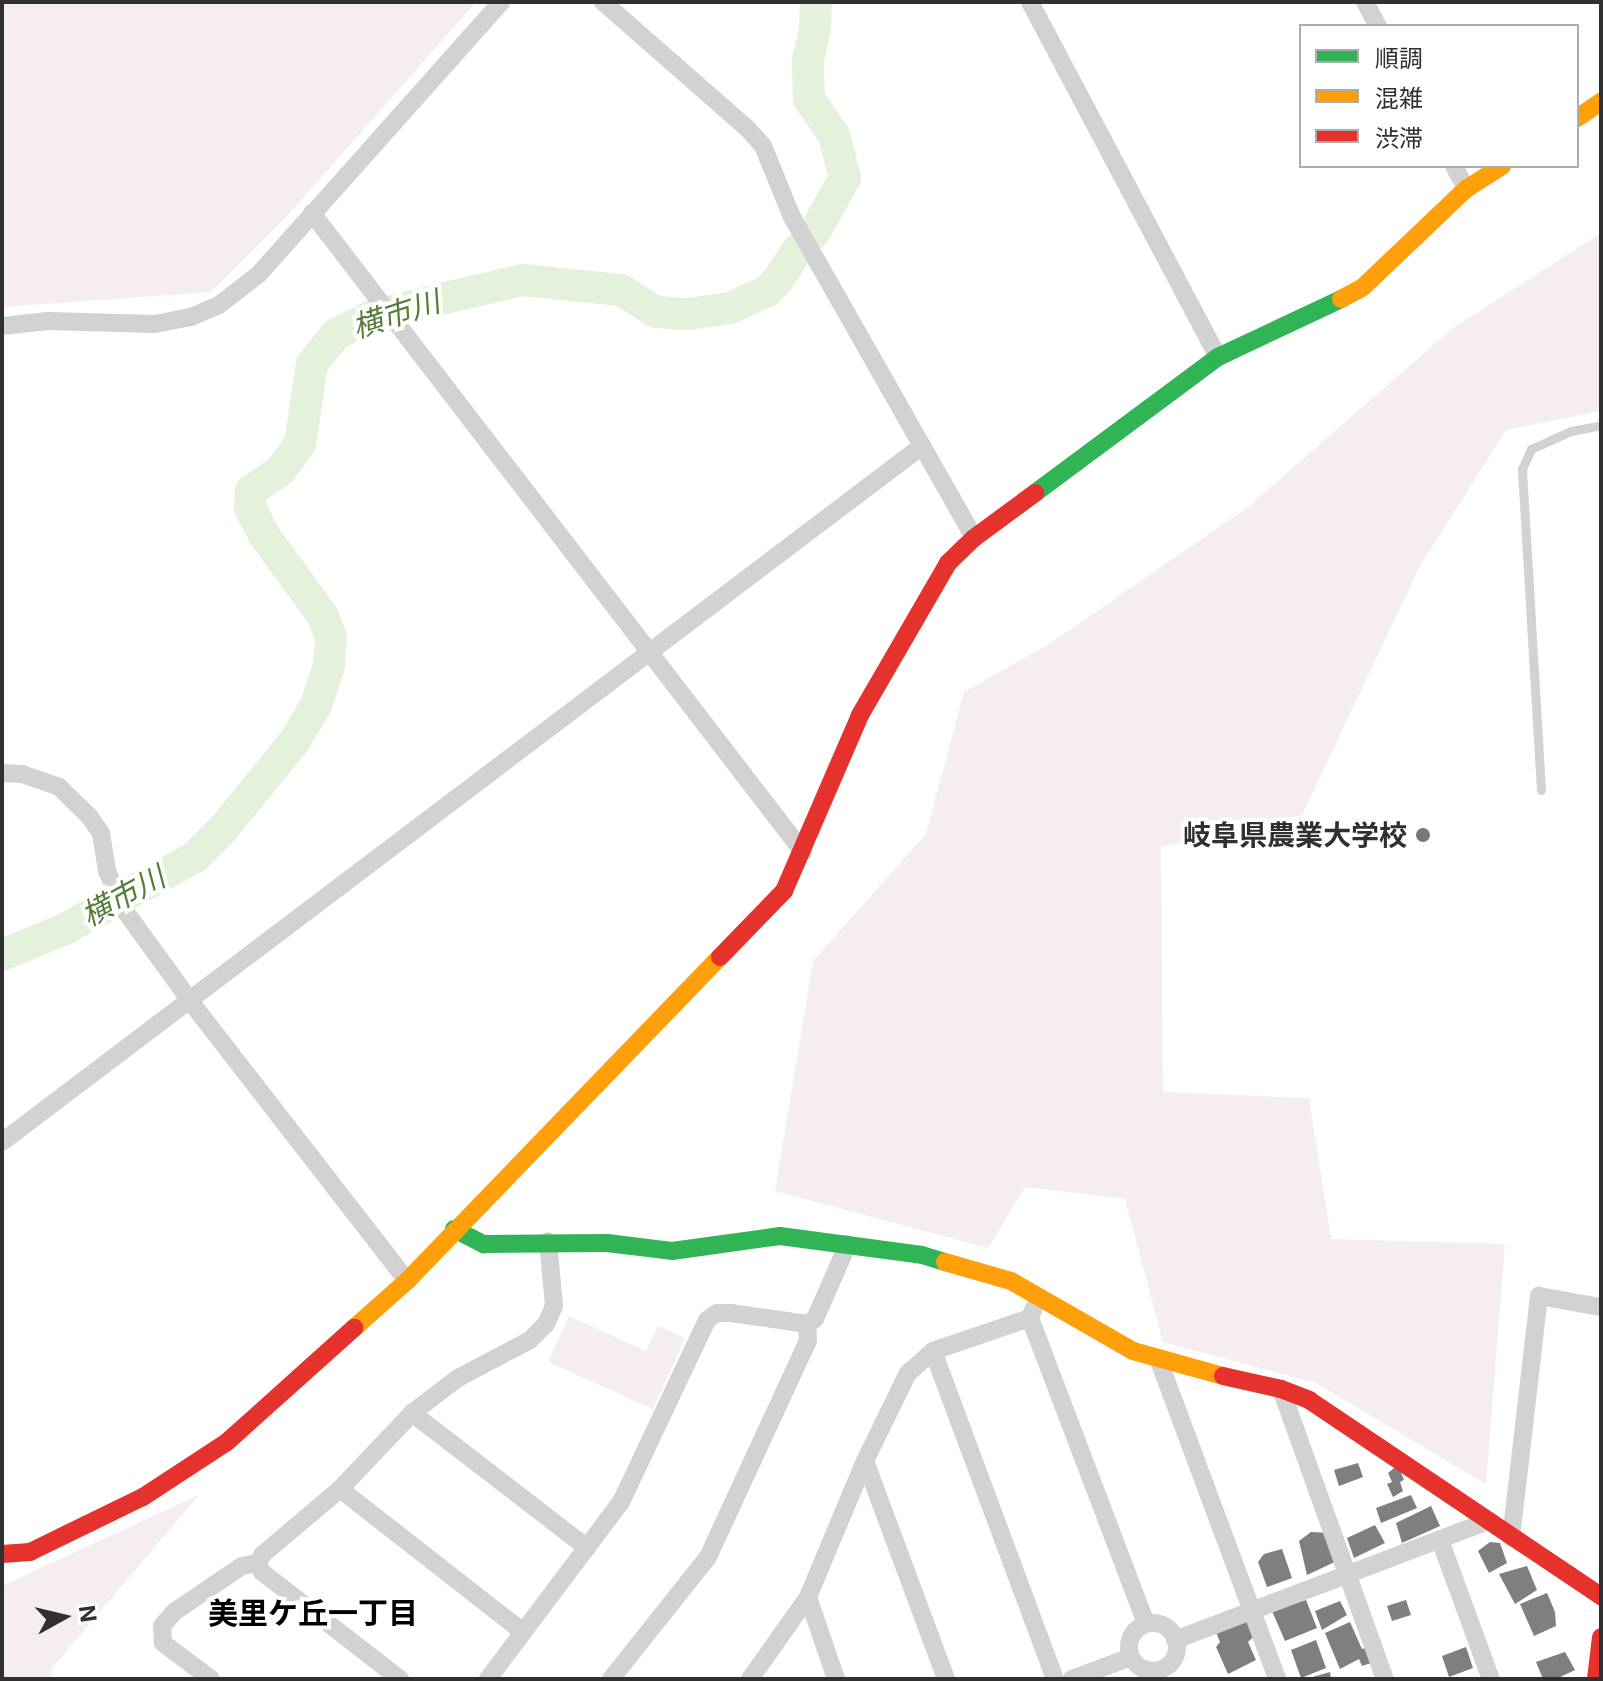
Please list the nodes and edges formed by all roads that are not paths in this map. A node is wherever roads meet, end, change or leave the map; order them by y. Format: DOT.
graph roads {
  1 [pos="501,2"];
  2 [pos="603,2"];
  3 [pos="1030,2"];
  4 [pos="1365,2"];
  5 [pos="1377,24"];
  6 [pos="1601,102"];
  7 [pos="1579,117"];
  8 [pos="1455,168"];
  9 [pos="1499,168"];
  10 [pos="1466,189"];
  11 [pos="312,213"];
  12 [pos="2,326"];
  13 [pos="1218,357"];
  14 [pos="1601,425"];
  15 [pos="922,446"];
  16 [pos="974,538"];
  17 [pos="648,651"];
  18 [pos="2,773"];
  19 [pos="1541,790"];
  20 [pos="803,852"];
  21 [pos="189,998"];
  22 [pos="2,1142"];
  23 [pos="454,1229"];
  24 [pos="548,1241"];
  25 [pos="848,1244"];
  26 [pos="407,1281"];
  27 [pos="1040,1295"];
  28 [pos="1601,1307"];
  29 [pos="1030,1318"];
  30 [pos="807,1324"];
  31 [pos="933,1351"];
  32 [pos="1159,1361"];
  33 [pos="1281,1389"];
  34 [pos="412,1413"];
  35 [pos="865,1461"];
  36 [pos="340,1489"];
  37 [pos="1489,1521"];
  38 [pos="1511,1538"];
  39 [pos="1440,1540"];
  40 [pos="587,1548"];
  41 [pos="2,1554"];
  42 [pos="258,1563"];
  43 [pos="1347,1575"];
  44 [pos="1601,1596"];
  45 [pos="808,1597"];
  46 [pos="1251,1611"];
  47 [pos="1146,1624"];
  48 [pos="523,1632"];
  49 [pos="1601,1637"];
  50 [pos="1175,1640"];
  51 [pos="1131,1657"];
  52 [pos="378,1663"];
  53 [pos="1165,1674"];
  54 [pos="211,1679"];
  55 [pos="366,1679"];
  56 [pos="400,1679"];
  57 [pos="488,1679"];
  58 [pos="611,1679"];
  59 [pos="750,1679"];
  60 [pos="836,1679"];
  61 [pos="946,1679"];
  62 [pos="1055,1679"];
  63 [pos="1072,1679"];
  64 [pos="1277,1679"];
  65 [pos="1385,1679"];
  66 [pos="1491,1679"];
  67 [pos="1596,1679"];
  1 -- 11 [label="street"];
  2 -- 15 [label="street"];
  3 -- 13 [label="street"];
  4 -- 5 [label="street"];
  6 -- 7 [label="street"];
  8 -- 10 [label="street"];
  9 -- 10 [label="street"];
  10 -- 13 [label="street"];
  11 -- 12 [label="street"];
  11 -- 17 [label="street"];
  13 -- 16 [label="street"];
  14 -- 19 [label="lane"];
  15 -- 16 [label="street"];
  15 -- 17 [label="street"];
  16 -- 20 [label="street"];
  17 -- 20 [label="street"];
  17 -- 21 [label="street"];
  18 -- 21 [label="street"];
  20 -- 23 [label="street"];
  21 -- 22 [label="street"];
  21 -- 26 [label="street"];
  23 -- 24 [label="street"];
  23 -- 26 [label="street"];
  24 -- 25 [label="street"];
  24 -- 34 [label="street"];
  25 -- 27 [label="street"];
  25 -- 30 [label="street"];
  26 -- 41 [label="street"];
  27 -- 29 [label="street"];
  27 -- 32 [label="street"];
  28 -- 38 [label="street"];
  29 -- 31 [label="street"];
  29 -- 47 [label="street"];
  30 -- 40 [label="street"];
  30 -- 58 [label="street"];
  31 -- 35 [label="street"];
  31 -- 62 [label="street"];
  32 -- 33 [label="street"];
  32 -- 46 [label="street"];
  33 -- 37 [label="street"];
  33 -- 43 [label="street"];
  34 -- 36 [label="street"];
  34 -- 40 [label="street"];
  35 -- 45 [label="street"];
  35 -- 61 [label="street"];
  36 -- 42 [label="street"];
  36 -- 48 [label="street"];
  37 -- 38 [label="street"];
  37 -- 39 [label="street"];
  38 -- 44 [label="street"];
  39 -- 43 [label="street"];
  39 -- 66 [label="street"];
  40 -- 48 [label="street"];
  42 -- 52 [label="street"];
  42 -- 54 [label="street"];
  43 -- 46 [label="street"];
  43 -- 65 [label="street"];
  45 -- 59 [label="street"];
  45 -- 60 [label="street"];
  46 -- 50 [label="street"];
  46 -- 64 [label="street"];
  47 -- 50 [label="street"];
  47 -- 51 [label="street"];
  48 -- 57 [label="street"];
  49 -- 67 [label="street"];
  50 -- 53 [label="street"];
  51 -- 53 [label="street"];
  51 -- 63 [label="street"];
  52 -- 55 [label="street"];
  52 -- 56 [label="street"];
}
